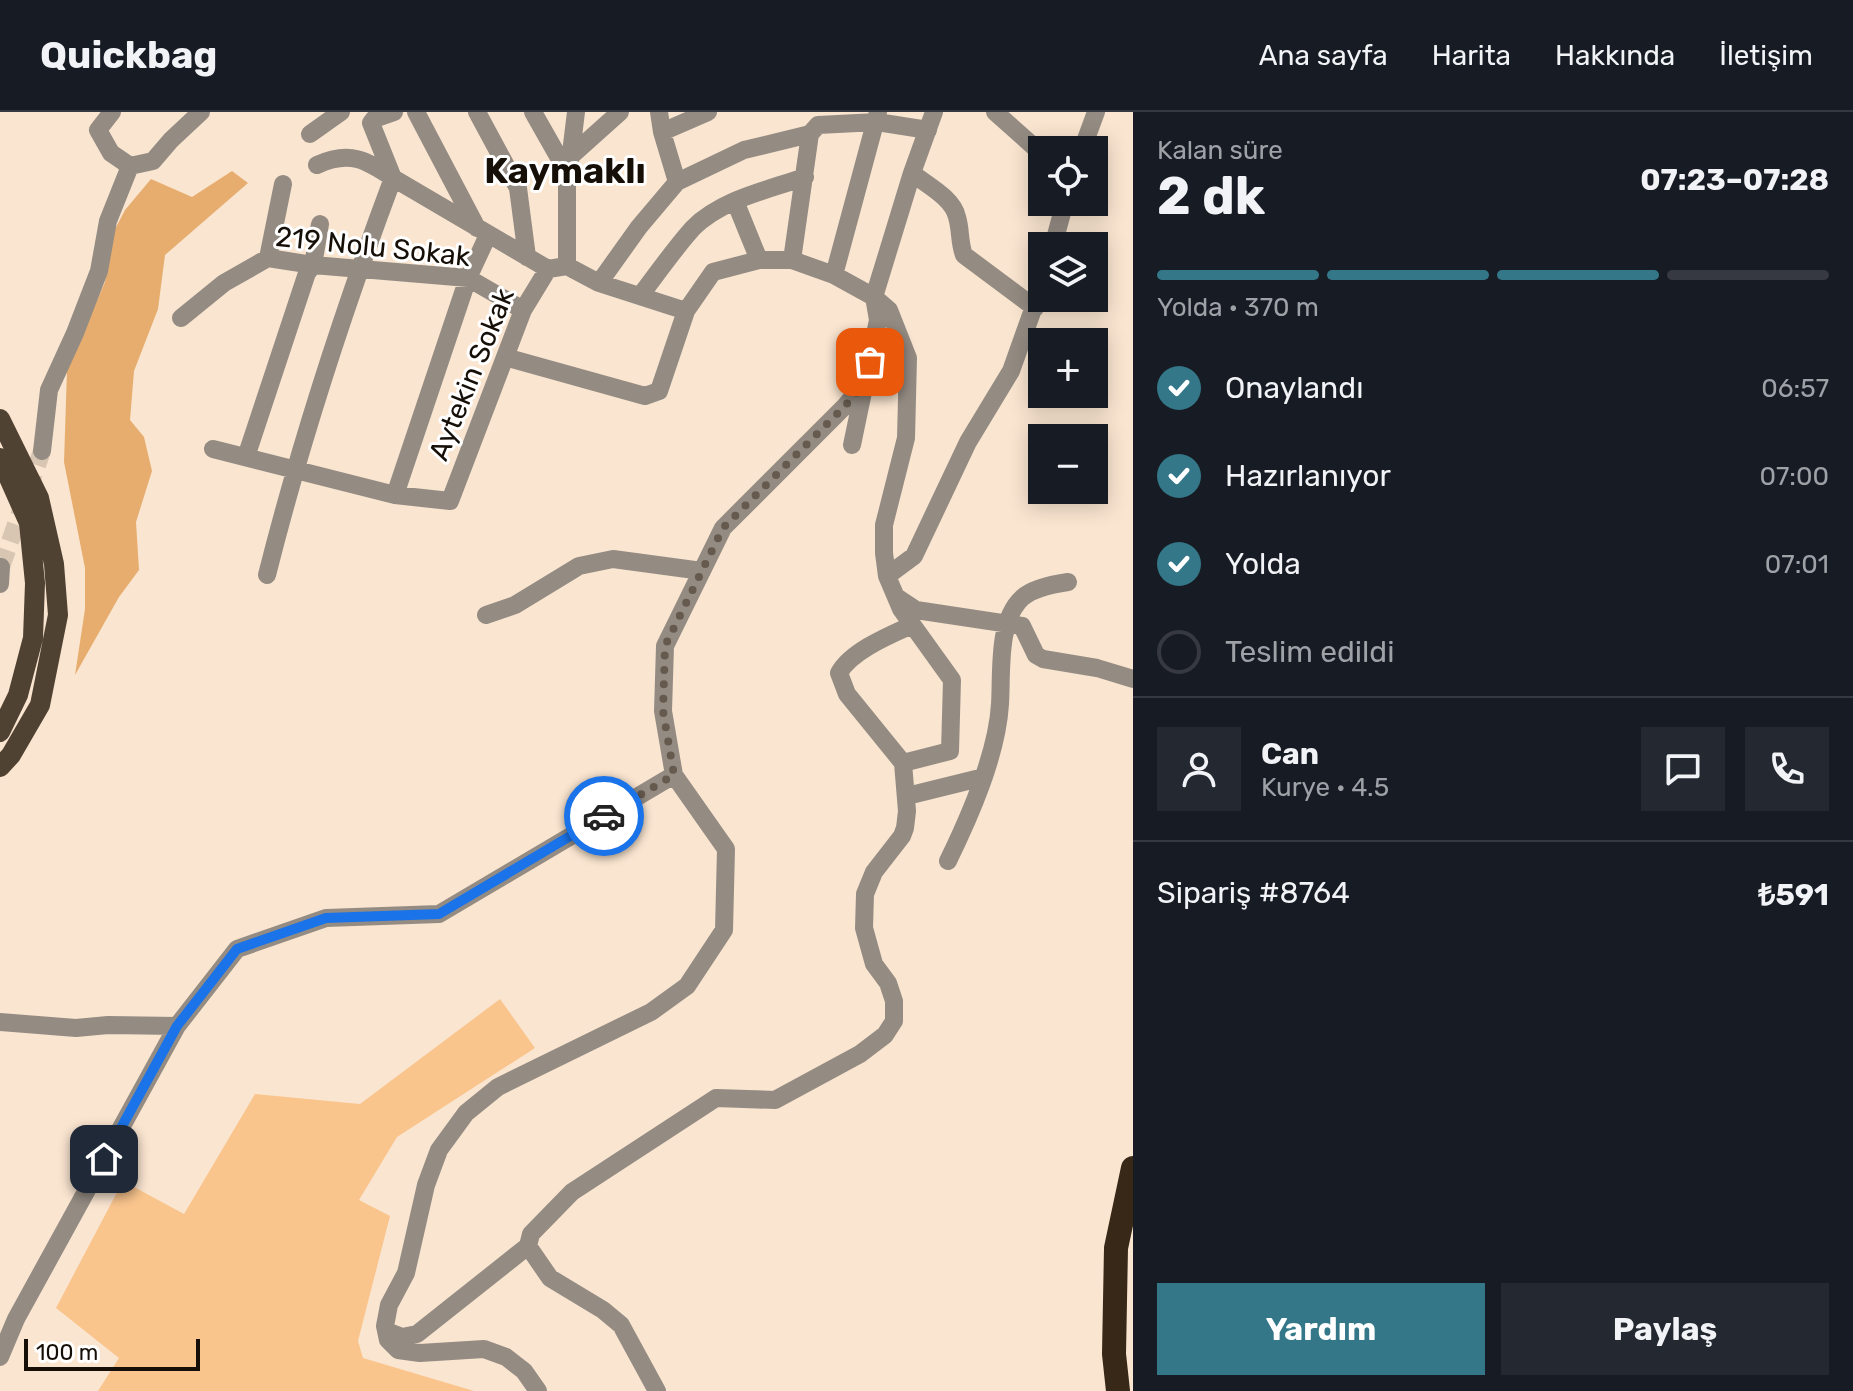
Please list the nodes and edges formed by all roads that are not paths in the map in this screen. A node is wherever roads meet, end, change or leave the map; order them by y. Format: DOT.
graph roads {
  1 [pos="112,112"];
  2 [pos="201,112"];
  3 [pos="341,112"];
  4 [pos="394,112"];
  5 [pos="416,112"];
  6 [pos="477,112"];
  7 [pos="533,112"];
  8 [pos="576,112"];
  9 [pos="620,112"];
  10 [pos="659,112"];
  11 [pos="708,112"];
  12 [pos="995,112"];
  13 [pos="1090,115"];
  14 [pos="878,117"];
  15 [pos="931,121"];
  16 [pos="816,124"];
  17 [pos="662,132"];
  18 [pos="310,134"];
  19 [pos="1085,136"];
  20 [pos="1028,141"];
  21 [pos="570,163"];
  22 [pos="317,165"];
  23 [pos="130,166"];
  24 [pos="912,173"];
  25 [pos="805,177"];
  26 [pos="393,178"];
  27 [pos="677,182"];
  28 [pos="283,184"];
  29 [pos="735,201"];
  30 [pos="320,224"];
  31 [pos="483,232"];
  32 [pos="527,257"];
  33 [pos="268,258"];
  34 [pos="759,260"];
  35 [pos="792,260"];
  36 [pos="313,265"];
  37 [pos="567,266"];
  38 [pos="360,268"];
  39 [pos="548,269"];
  40 [pos="834,275"];
  41 [pos="468,278"];
  42 [pos="599,283"];
  43 [pos="640,296"];
  44 [pos="874,297"];
  45 [pos="1028,303"];
  46 [pos="523,310"];
  47 [pos="686,311"];
  48 [pos="1033,312"];
  49 [pos="181,318"];
  50 [pos="505,357"];
  51 [pos="867,380"];
  52 [pos="0,419"];
  53 [pos="852,445"];
  54 [pos="213,449"];
  55 [pos="42,451"];
  56 [pos="246,457"];
  57 [pos="0,458"];
  58 [pos="294,470"];
  59 [pos="395,495"];
  60 [pos="1,567"];
  61 [pos="702,571"];
  62 [pos="267,575"];
  63 [pos="887,576"];
  64 [pos="1068,582"];
  65 [pos="0,584"];
  66 [pos="896,597"];
  67 [pos="486,615"];
  68 [pos="912,625"];
  69 [pos="1007,625"];
  70 [pos="1133,679"];
  71 [pos="0,732"];
  72 [pos="903,763"];
  73 [pos="0,767"];
  74 [pos="674,775"];
  75 [pos="984,777"];
  76 [pos="907,796"];
  77 [pos="948,861"];
  78 [pos="0,1022"];
  79 [pos="177,1026"];
  80 [pos="1133,1168"];
  81 [pos="528,1246"];
  82 [pos="386,1331"];
  83 [pos="0,1357"];
  84 [pos="538,1391"];
  85 [pos="657,1391"];
  86 [pos="1118,1391"];
  1 -- 23 [label="street"];
  2 -- 23 [label="street"];
  3 -- 18 [label="street"];
  4 -- 26 [label="street"];
  5 -- 31 [label="street"];
  6 -- 32 [label="street"];
  7 -- 21 [label="street"];
  8 -- 21 [label="street"];
  9 -- 21 [label="street"];
  10 -- 17 [label="street"];
  11 -- 17 [label="street"];
  12 -- 20 [label="street"];
  13 -- 19 [label="street"];
  14 -- 15 [label="street"];
  14 -- 16 [label="street"];
  14 -- 40 [label="street"];
  15 -- 24 [label="street"];
  16 -- 25 [label="street"];
  16 -- 27 [label="street"];
  17 -- 27 [label="street"];
  21 -- 37 [label="street"];
  22 -- 26 [label="street"];
  23 -- 55 [label="street"];
  24 -- 44 [label="street"];
  24 -- 45 [label="street"];
  25 -- 29 [label="street"];
  25 -- 35 [label="street"];
  26 -- 31 [label="street"];
  26 -- 38 [label="street"];
  27 -- 42 [label="street"];
  28 -- 33 [label="street"];
  29 -- 34 [label="street"];
  29 -- 43 [label="street"];
  30 -- 36 [label="street"];
  31 -- 32 [label="street"];
  31 -- 41 [label="street"];
  32 -- 39 [label="street"];
  33 -- 36 [label="street, 219 Nolu Sokak"];
  33 -- 49 [label="street, 219 Nolu Sokak"];
  34 -- 35 [label="street"];
  34 -- 47 [label="street"];
  35 -- 40 [label="street"];
  36 -- 38 [label="street, 219 Nolu Sokak"];
  36 -- 56 [label="street"];
  37 -- 39 [label="street"];
  37 -- 42 [label="street"];
  38 -- 41 [label="street, 219 Nolu Sokak"];
  38 -- 58 [label="street"];
  39 -- 46 [label="street, Aytekin Sokak"];
  40 -- 44 [label="street"];
  41 -- 46 [label="street, 219 Nolu Sokak"];
  41 -- 59 [label="street"];
  42 -- 43 [label="street"];
  43 -- 47 [label="street"];
  44 -- 51 [label="street"];
  44 -- 63 [label="street"];
  46 -- 50 [label="street, Aytekin Sokak"];
  47 -- 50 [label="street"];
  48 -- 63 [label="street"];
  50 -- 59 [label="street, Aytekin Sokak"];
  51 -- 53 [label="street"];
  51 -- 61 [label="street"];
  52 -- 73 [label="main road"];
  54 -- 56 [label="street"];
  56 -- 58 [label="street"];
  57 -- 71 [label="main road"];
  58 -- 59 [label="street"];
  58 -- 62 [label="street"];
  60 -- 65 [label="street"];
  61 -- 67 [label="street"];
  61 -- 74 [label="street"];
  63 -- 66 [label="street"];
  64 -- 69 [label="street"];
  66 -- 68 [label="street"];
  66 -- 69 [label="street"];
  68 -- 72 [label="street"];
  68 -- 72 [label="street"];
  69 -- 70 [label="street"];
  69 -- 75 [label="street"];
  72 -- 76 [label="street"];
  74 -- 79 [label="street"];
  74 -- 82 [label="street"];
  75 -- 76 [label="street"];
  75 -- 77 [label="street"];
  76 -- 81 [label="street"];
  78 -- 79 [label="street"];
  79 -- 83 [label="street"];
  80 -- 86 [label="highway"];
  81 -- 82 [label="street"];
  81 -- 85 [label="street"];
  82 -- 84 [label="street"];
}
